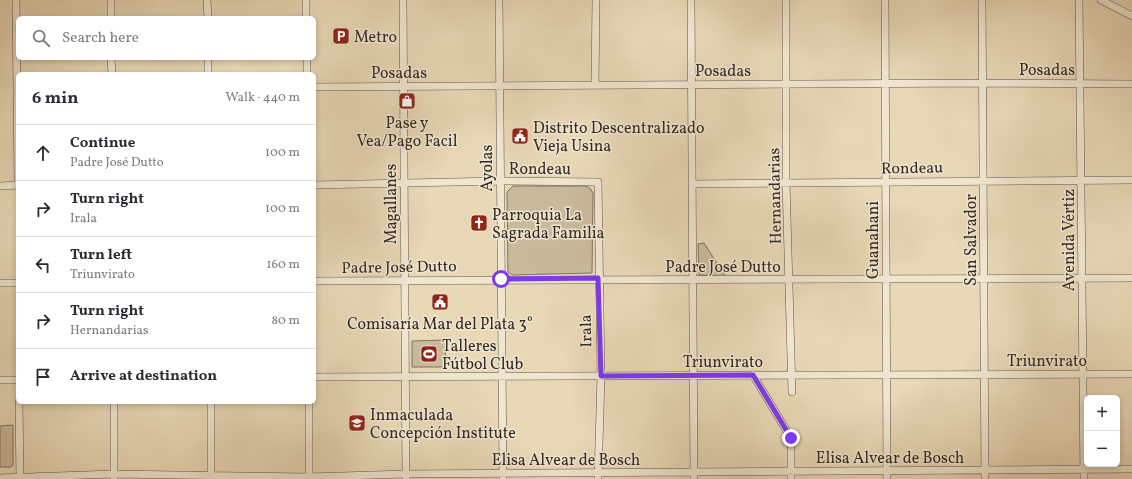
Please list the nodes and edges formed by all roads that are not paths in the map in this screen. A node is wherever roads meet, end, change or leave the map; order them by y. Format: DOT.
graph roads {
  1 [pos="16,0"];
  2 [pos="111,0"];
  3 [pos="207,0"];
  4 [pos="306,0"];
  5 [pos="403,0"];
  6 [pos="499,0"];
  7 [pos="596,0"];
  8 [pos="691,0"];
  9 [pos="786,0"];
  10 [pos="885,0"];
  11 [pos="982,0"];
  12 [pos="1079,0"];
  13 [pos="1101,0"];
  14 [pos="16,16"];
  15 [pos="111,16"];
  16 [pos="208,16"];
  17 [pos="306,16"];
  18 [pos="1132,16"];
  19 [pos="17,60"];
  20 [pos="111,60"];
  21 [pos="208,60"];
  22 [pos="307,60"];
  23 [pos="18,72"];
  24 [pos="112,72"];
  25 [pos="208,72"];
  26 [pos="307,72"];
  27 [pos="885,83"];
  28 [pos="982,83"];
  29 [pos="692,84"];
  30 [pos="786,84"];
  31 [pos="1079,84"];
  32 [pos="1132,84"];
  33 [pos="595,85"];
  34 [pos="403,86"];
  35 [pos="500,86"];
  36 [pos="316,87"];
  37 [pos="983,180"];
  38 [pos="1082,180"];
  39 [pos="1132,180"];
  40 [pos="500,181"];
  41 [pos="598,182"];
  42 [pos="786,182"];
  43 [pos="886,182"];
  44 [pos="404,184"];
  45 [pos="692,184"];
  46 [pos="16,185"];
  47 [pos="316,185"];
  48 [pos="0,186"];
  49 [pos="598,278"];
  50 [pos="1082,278"];
  51 [pos="1132,278"];
  52 [pos="501,279"];
  53 [pos="886,279"];
  54 [pos="984,279"];
  55 [pos="404,280"];
  56 [pos="694,280"];
  57 [pos="790,280"];
  58 [pos="316,281"];
  59 [pos="0,283"];
  60 [pos="16,283"];
  61 [pos="984,374"];
  62 [pos="1083,374"];
  63 [pos="1132,374"];
  64 [pos="693,375"];
  65 [pos="753,375"];
  66 [pos="791,375"];
  67 [pos="887,375"];
  68 [pos="405,376"];
  69 [pos="502,376"];
  70 [pos="601,376"];
  71 [pos="316,377"];
  72 [pos="0,380"];
  73 [pos="16,380"];
  74 [pos="792,392"];
  75 [pos="19,404"];
  76 [pos="114,404"];
  77 [pos="211,404"];
  78 [pos="309,404"];
  79 [pos="1132,469"];
  80 [pos="887,470"];
  81 [pos="985,470"];
  82 [pos="1084,470"];
  83 [pos="791,475"];
  84 [pos="503,476"];
  85 [pos="598,476"];
  86 [pos="694,476"];
  87 [pos="114,477"];
  88 [pos="211,477"];
  89 [pos="406,477"];
  90 [pos="0,478"];
  91 [pos="20,478"];
  92 [pos="309,478"];
  93 [pos="887,479"];
  94 [pos="985,479"];
  95 [pos="1084,479"];
  1 -- 14 [label="street"];
  2 -- 15 [label="street"];
  3 -- 16 [label="street"];
  4 -- 17 [label="street"];
  5 -- 34 [label="street, Magallanes"];
  6 -- 35 [label="street, Ayolas"];
  7 -- 33 [label="street"];
  8 -- 29 [label="street"];
  9 -- 30 [label="street, Hernandarias"];
  10 -- 27 [label="street, Guanahani"];
  11 -- 28 [label="street, San Salvador"];
  12 -- 31 [label="street, Avenida Vértiz"];
  13 -- 18 [label="street"];
  19 -- 23 [label="street"];
  20 -- 24 [label="street"];
  21 -- 25 [label="street"];
  22 -- 26 [label="street"];
  27 -- 28 [label="street, Posadas"];
  27 -- 30 [label="street, Posadas"];
  27 -- 43 [label="street, Guanahani"];
  28 -- 31 [label="street, Posadas"];
  28 -- 37 [label="street, San Salvador"];
  29 -- 30 [label="street, Posadas"];
  29 -- 33 [label="street, Posadas"];
  29 -- 45 [label="street"];
  30 -- 42 [label="street, Hernandarias"];
  31 -- 32 [label="street, Posadas"];
  31 -- 38 [label="street, Avenida Vértiz"];
  33 -- 35 [label="street, Posadas"];
  34 -- 35 [label="street, Posadas"];
  34 -- 36 [label="street, Posadas"];
  34 -- 44 [label="street, Magallanes"];
  35 -- 40 [label="street, Ayolas"];
  37 -- 38 [label="street, Rondeau"];
  37 -- 43 [label="street, Rondeau"];
  37 -- 54 [label="street, San Salvador"];
  38 -- 39 [label="street, Rondeau"];
  38 -- 50 [label="street, Avenida Vértiz"];
  40 -- 41 [label="street, Rondeau"];
  40 -- 44 [label="street, Rondeau"];
  40 -- 52 [label="street, Ayolas"];
  41 -- 49 [label="street, Irala"];
  42 -- 43 [label="street, Rondeau"];
  42 -- 45 [label="street, Rondeau"];
  42 -- 57 [label="street, Hernandarias"];
  43 -- 53 [label="street, Guanahani"];
  44 -- 47 [label="street, Rondeau"];
  44 -- 55 [label="street, Magallanes"];
  45 -- 56 [label="street"];
  46 -- 48 [label="street"];
  49 -- 52 [label="street, Padre José Dutto"];
  49 -- 56 [label="street, Padre José Dutto"];
  49 -- 70 [label="street, Irala"];
  50 -- 51 [label="street, Padre José Dutto"];
  50 -- 54 [label="street, Padre José Dutto"];
  50 -- 62 [label="street, Avenida Vértiz"];
  52 -- 55 [label="street, Padre José Dutto"];
  52 -- 69 [label="street, Ayolas"];
  53 -- 54 [label="street, Padre José Dutto"];
  53 -- 57 [label="street, Padre José Dutto"];
  53 -- 67 [label="street, Guanahani"];
  54 -- 61 [label="street, San Salvador"];
  55 -- 58 [label="street, Padre José Dutto"];
  55 -- 68 [label="street, Magallanes"];
  56 -- 57 [label="street, Padre José Dutto"];
  56 -- 64 [label="street"];
  57 -- 66 [label="street, Hernandarias"];
  59 -- 60 [label="street"];
  61 -- 62 [label="street, Triunvirato"];
  61 -- 67 [label="street, Triunvirato"];
  61 -- 81 [label="street, San Salvador"];
  62 -- 63 [label="street, Triunvirato"];
  62 -- 82 [label="street, Avenida Vértiz"];
  64 -- 65 [label="street, Triunvirato"];
  64 -- 70 [label="street, Triunvirato"];
  64 -- 86 [label="street"];
  65 -- 66 [label="street, Triunvirato"];
  65 -- 83 [label="street"];
  66 -- 67 [label="street, Triunvirato"];
  66 -- 74 [label="street, Hernandarias"];
  67 -- 80 [label="street, Guanahani"];
  68 -- 69 [label="street, Triunvirato"];
  68 -- 71 [label="street, Triunvirato"];
  68 -- 89 [label="street, Magallanes"];
  69 -- 70 [label="street, Triunvirato"];
  69 -- 84 [label="street, Ayolas"];
  70 -- 85 [label="street, Irala"];
  72 -- 73 [label="street"];
  75 -- 91 [label="street"];
  76 -- 87 [label="street"];
  77 -- 88 [label="street"];
  78 -- 92 [label="street"];
  79 -- 82 [label="street, Elisa Alvear de Bosch"];
  80 -- 81 [label="street, Elisa Alvear de Bosch"];
  80 -- 83 [label="street, Elisa Alvear de Bosch"];
  80 -- 93 [label="street, Guanahani"];
  81 -- 82 [label="street, Elisa Alvear de Bosch"];
  81 -- 94 [label="street, San Salvador"];
  82 -- 95 [label="street, Avenida Vértiz"];
  83 -- 86 [label="street, Elisa Alvear de Bosch"];
  84 -- 85 [label="street, Elisa Alvear de Bosch"];
  84 -- 89 [label="street, Elisa Alvear de Bosch"];
  85 -- 86 [label="street, Elisa Alvear de Bosch"];
  87 -- 88 [label="street, Elisa Alvear de Bosch"];
  87 -- 91 [label="street, Elisa Alvear de Bosch"];
  88 -- 92 [label="street, Elisa Alvear de Bosch"];
  89 -- 92 [label="street, Elisa Alvear de Bosch"];
  90 -- 91 [label="street, Elisa Alvear de Bosch"];
}
